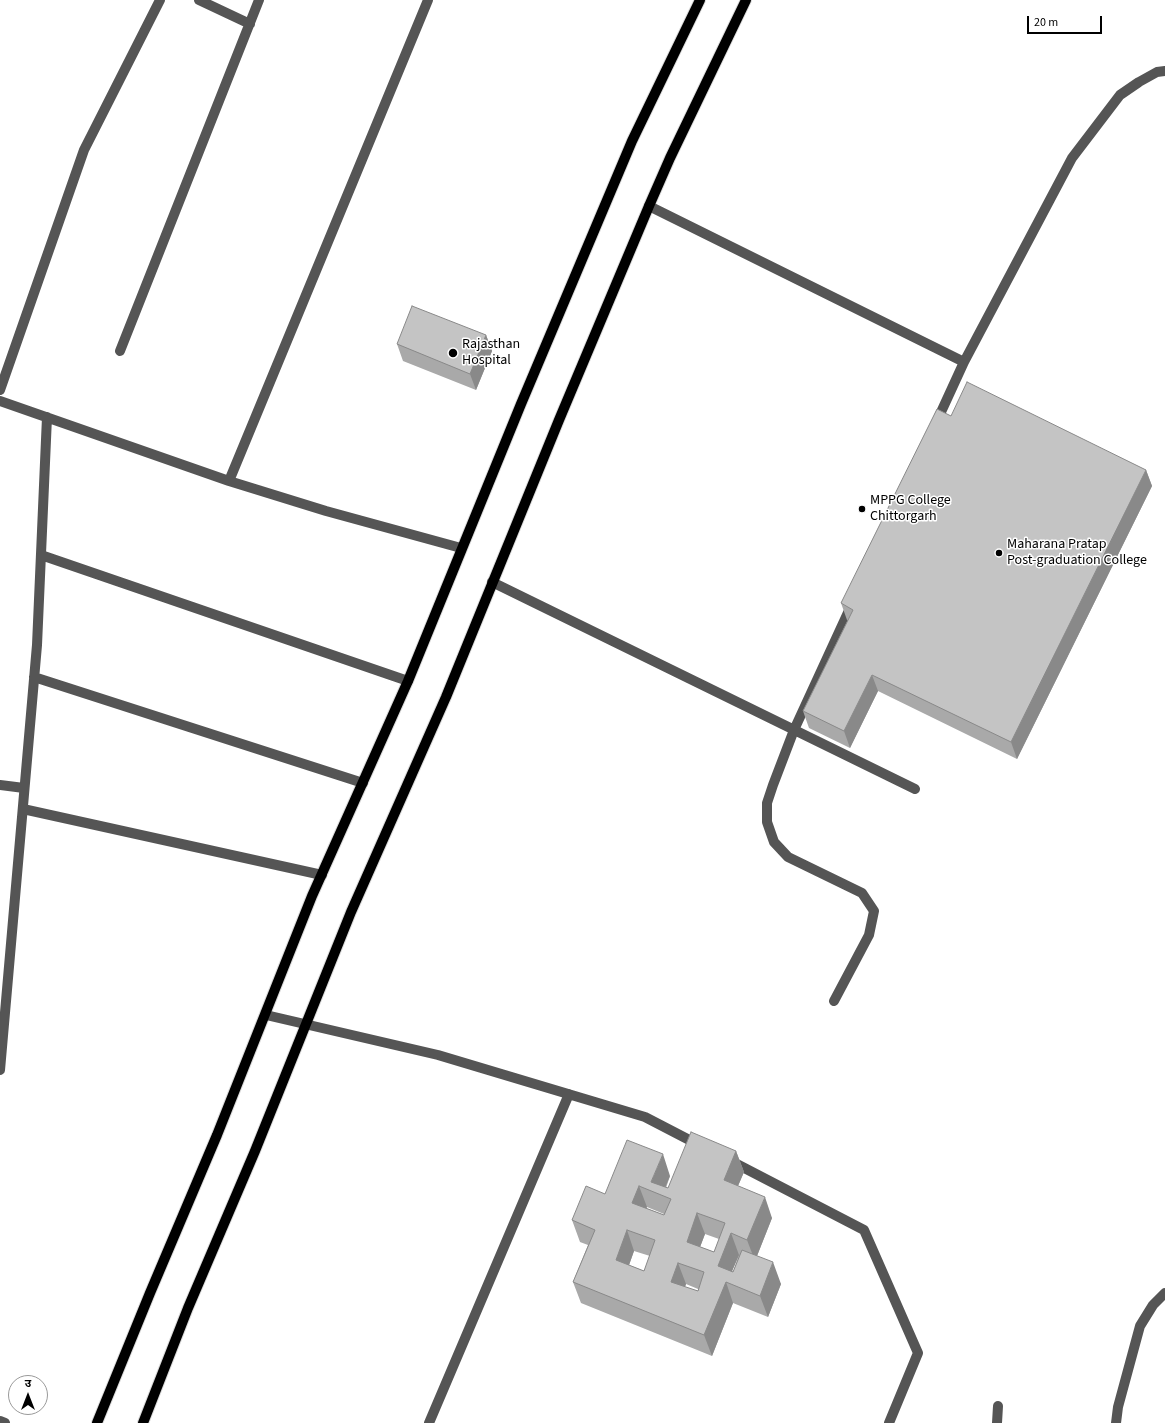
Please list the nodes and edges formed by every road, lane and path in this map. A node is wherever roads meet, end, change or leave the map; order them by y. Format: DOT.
graph roads {
  1 [pos="160,0"];
  2 [pos="200,0"];
  3 [pos="259,0"];
  4 [pos="428,0"];
  5 [pos="700,0"];
  6 [pos="746,0"];
  7 [pos="250,24"];
  8 [pos="1165,71"];
  9 [pos="649,206"];
  10 [pos="120,351"];
  11 [pos="964,362"];
  12 [pos="0,390"];
  13 [pos="0,401"];
  14 [pos="47,417"];
  15 [pos="931,434"];
  16 [pos="228,481"];
  17 [pos="461,548"];
  18 [pos="41,555"];
  19 [pos="492,582"];
  20 [pos="854,600"];
  21 [pos="34,677"];
  22 [pos="408,681"];
  23 [pos="794,730"];
  24 [pos="363,783"];
  25 [pos="0,785"];
  26 [pos="24,788"];
  27 [pos="915,789"];
  28 [pos="23,809"];
  29 [pos="322,875"];
  30 [pos="4,968"];
  31 [pos="834,1001"];
  32 [pos="266,1015"];
  33 [pos="306,1024"];
  34 [pos="0,1070"];
  35 [pos="569,1094"];
  36 [pos="709,1150"];
  37 [pos="723,1157"];
  38 [pos="1165,1293"];
  39 [pos="998,1406"];
  40 [pos="0,1420"];
  41 [pos="6,1423"];
  42 [pos="97,1423"];
  43 [pos="143,1423"];
  44 [pos="429,1423"];
  45 [pos="889,1423"];
  46 [pos="997,1423"];
  47 [pos="1116,1423"];
  1 -- 12 [label="street"];
  2 -- 7 [label="street"];
  3 -- 7 [label="street"];
  4 -- 16 [label="street"];
  5 -- 17 [label="main road"];
  6 -- 9 [label="main road"];
  7 -- 10 [label="street"];
  8 -- 11 [label="street"];
  9 -- 11 [label="street"];
  9 -- 19 [label="main road"];
  11 -- 15 [label="street"];
  13 -- 14 [label="street"];
  14 -- 16 [label="street"];
  14 -- 18 [label="street"];
  16 -- 17 [label="street"];
  17 -- 22 [label="main road"];
  18 -- 21 [label="street"];
  18 -- 22 [label="street"];
  19 -- 23 [label="street"];
  19 -- 33 [label="main road"];
  20 -- 23 [label="street"];
  21 -- 24 [label="street"];
  21 -- 26 [label="street"];
  22 -- 24 [label="main road"];
  23 -- 27 [label="street"];
  23 -- 31 [label="street"];
  24 -- 29 [label="main road"];
  25 -- 26 [label="street"];
  26 -- 28 [label="street"];
  28 -- 29 [label="street"];
  28 -- 30 [label="street"];
  29 -- 32 [label="main road"];
  30 -- 34 [label="street"];
  32 -- 33 [label="street"];
  32 -- 42 [label="main road"];
  33 -- 35 [label="street"];
  33 -- 43 [label="main road"];
  35 -- 36 [label="street"];
  35 -- 44 [label="street"];
  37 -- 45 [label="street"];
  38 -- 47 [label="street"];
  39 -- 46 [label="street"];
  40 -- 41 [label="street"];
}
